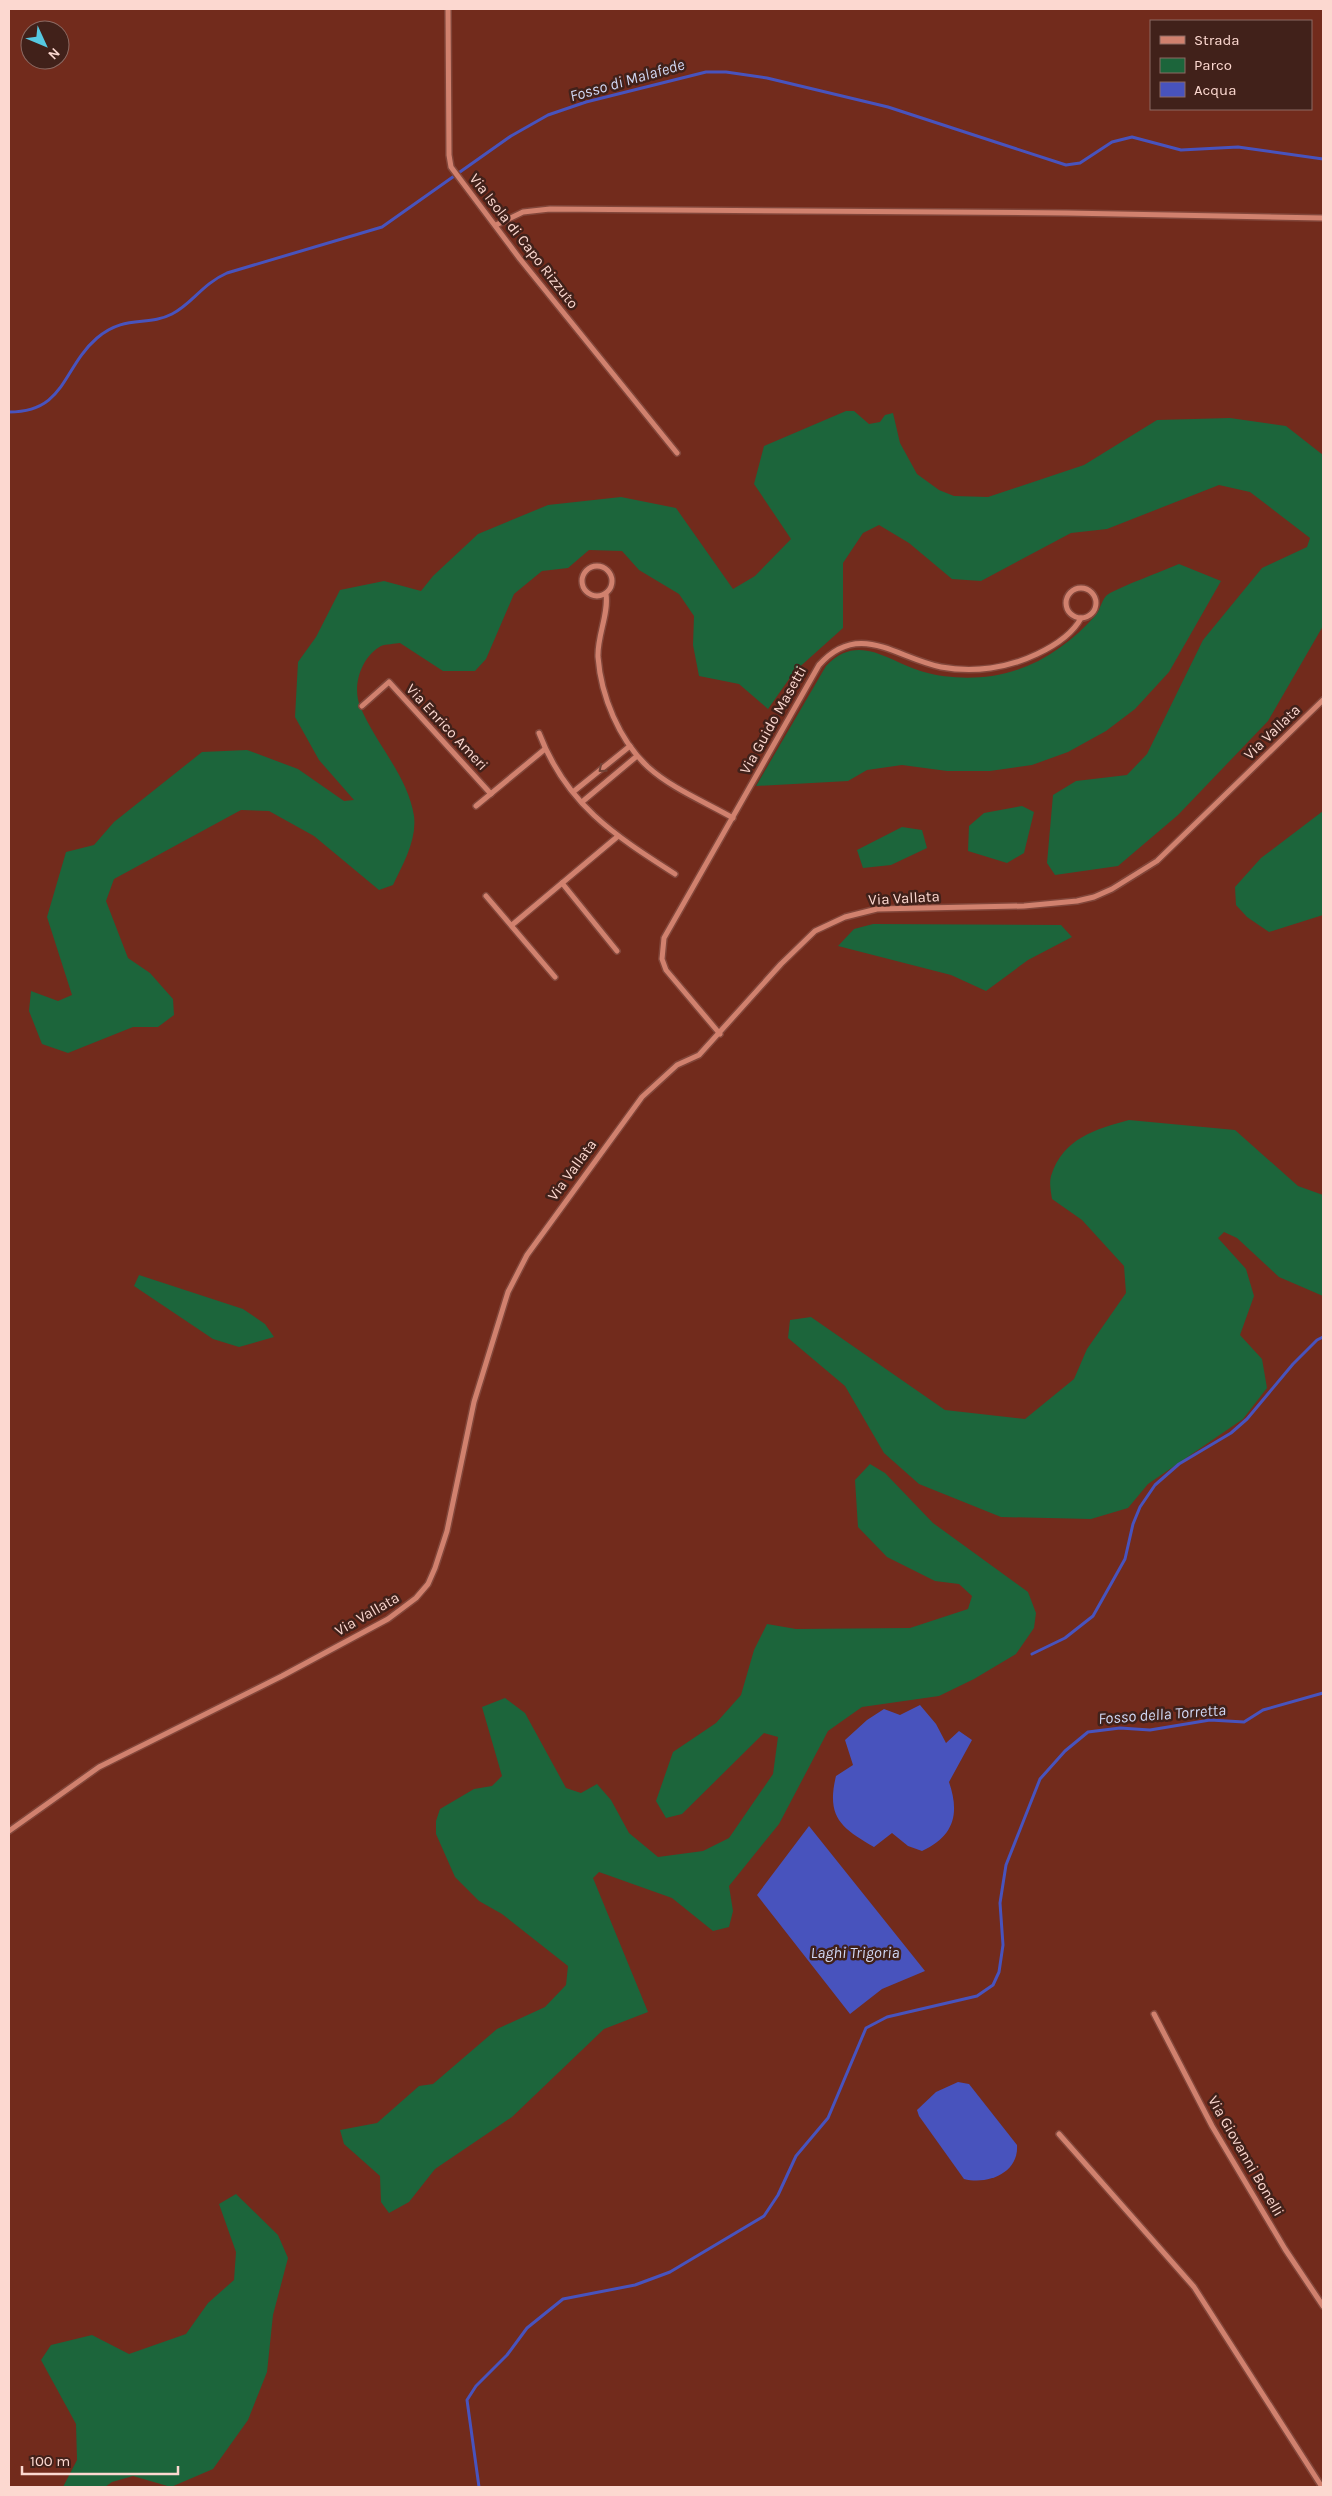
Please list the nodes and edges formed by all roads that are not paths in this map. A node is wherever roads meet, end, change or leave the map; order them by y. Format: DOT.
graph roads {
  1 [pos="448,9"];
  2 [pos="1323,218"];
  3 [pos="496,225"];
  4 [pos="677,453"];
  5 [pos="606,594"];
  6 [pos="1081,618"];
  7 [pos="1323,700"];
  8 [pos="362,706"];
  9 [pos="539,733"];
  10 [pos="630,746"];
  11 [pos="546,749"];
  12 [pos="637,756"];
  13 [pos="573,792"];
  14 [pos="491,794"];
  15 [pos="582,802"];
  16 [pos="476,806"];
  17 [pos="733,818"];
  18 [pos="617,837"];
  19 [pos="675,874"];
  20 [pos="562,882"];
  21 [pos="486,896"];
  22 [pos="512,925"];
  23 [pos="617,951"];
  24 [pos="555,977"];
  25 [pos="720,1034"];
  26 [pos="9,1831"];
  27 [pos="1154,2014"];
  28 [pos="1059,2134"];
  29 [pos="1323,2306"];
  30 [pos="1322,2487"];
  1 -- 3 [label="street, Via Isola di Capo Rizzuto"];
  2 -- 3 [label="street"];
  3 -- 4 [label="street, Via Isola di Capo Rizzuto"];
  5 -- 5 [label="street"];
  5 -- 10 [label="street"];
  6 -- 6 [label="street, Via Guido Masetti"];
  6 -- 17 [label="street, Via Guido Masetti"];
  7 -- 25 [label="street, Via Vallata"];
  8 -- 14 [label="street, Via Enrico Ameri"];
  9 -- 11 [label="street"];
  10 -- 12 [label="street"];
  10 -- 13 [label="street, one-way"];
  11 -- 13 [label="street"];
  11 -- 14 [label="street"];
  12 -- 15 [label="street"];
  12 -- 17 [label="street"];
  13 -- 15 [label="street"];
  14 -- 16 [label="street"];
  15 -- 18 [label="street"];
  17 -- 25 [label="street, Via Guido Masetti"];
  18 -- 19 [label="street"];
  18 -- 20 [label="street"];
  20 -- 22 [label="street"];
  20 -- 23 [label="street"];
  21 -- 22 [label="street"];
  22 -- 24 [label="street"];
  25 -- 26 [label="street, Via Vallata"];
  27 -- 29 [label="street, Via Giovanni Bonelli"];
  28 -- 30 [label="street"];
}
